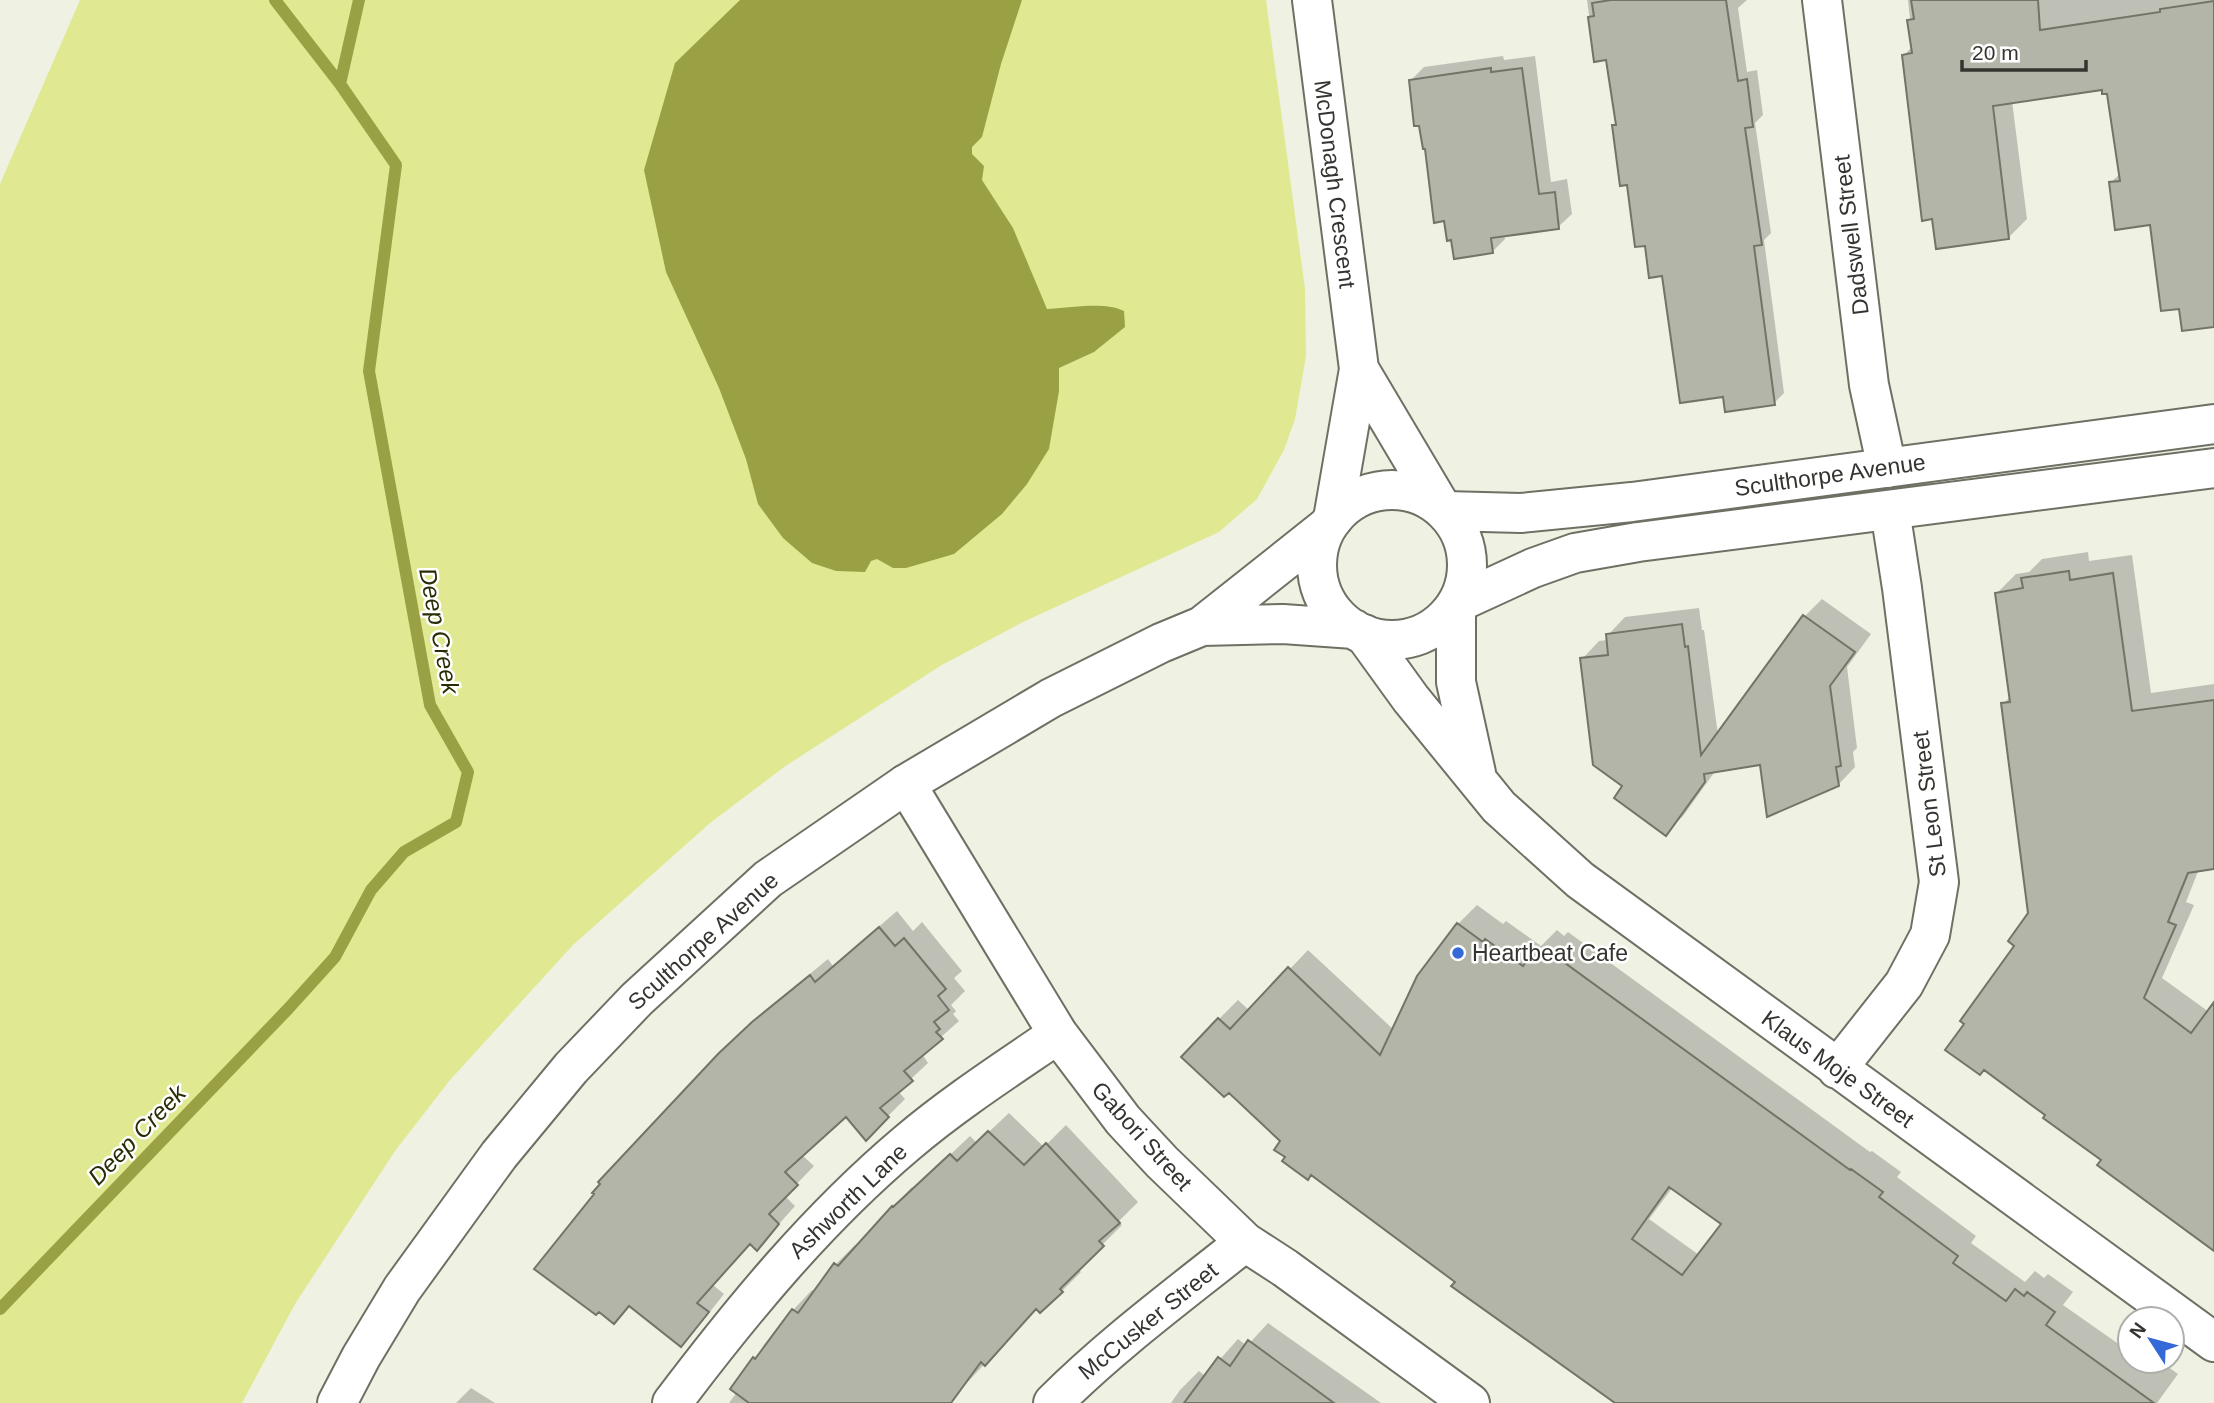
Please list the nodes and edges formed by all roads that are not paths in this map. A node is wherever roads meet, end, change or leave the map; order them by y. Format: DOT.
graph roads {
  1 [pos="1312,0"];
  2 [pos="1822,0"];
  3 [pos="1359,369"];
  4 [pos="2214,424"];
  5 [pos="1887,468"];
  6 [pos="2214,468"];
  7 [pos="1443,509"];
  8 [pos="1890,510"];
  9 [pos="1330,523"];
  10 [pos="1457,604"];
  11 [pos="1202,626"];
  12 [pos="1359,632"];
  13 [pos="1477,779"];
  14 [pos="906,784"];
  15 [pos="1058,1034"];
  16 [pos="1837,1069"];
  17 [pos="1245,1242"];
  18 [pos="2214,1342"];
  19 [pos="337,1403"];
  20 [pos="672,1403"];
  21 [pos="1053,1403"];
  22 [pos="1471,1403"];
  1 -- 3 [label="street, McDonagh Crescent"];
  2 -- 5 [label="street, Dadswell Street"];
  3 -- 7 [label="street, McDonagh Crescent"];
  3 -- 9 [label="street, McDonagh Crescent"];
  4 -- 5 [label="street, Sculthorpe Avenue"];
  5 -- 7 [label="street, Sculthorpe Avenue"];
  6 -- 8 [label="street, Sculthorpe Avenue"];
  7 -- 9 [label="street"];
  7 -- 10 [label="street"];
  8 -- 10 [label="street, Sculthorpe Avenue"];
  8 -- 16 [label="street, St Leon Street"];
  9 -- 11 [label="street, Sculthorpe Avenue"];
  9 -- 12 [label="street"];
  10 -- 12 [label="street"];
  10 -- 13 [label="street, Klaus Moje Street"];
  11 -- 12 [label="street, Sculthorpe Avenue"];
  11 -- 14 [label="street, Sculthorpe Avenue"];
  12 -- 13 [label="street, Klaus Moje Street"];
  13 -- 16 [label="street, Klaus Moje Street"];
  14 -- 15 [label="street, Gabori Street"];
  14 -- 19 [label="street, Sculthorpe Avenue"];
  15 -- 17 [label="street, Gabori Street"];
  15 -- 20 [label="street, Ashworth Lane"];
  16 -- 18 [label="street, Klaus Moje Street"];
  17 -- 21 [label="street, McCusker Street"];
  17 -- 22 [label="street, Gabori Street"];
}
